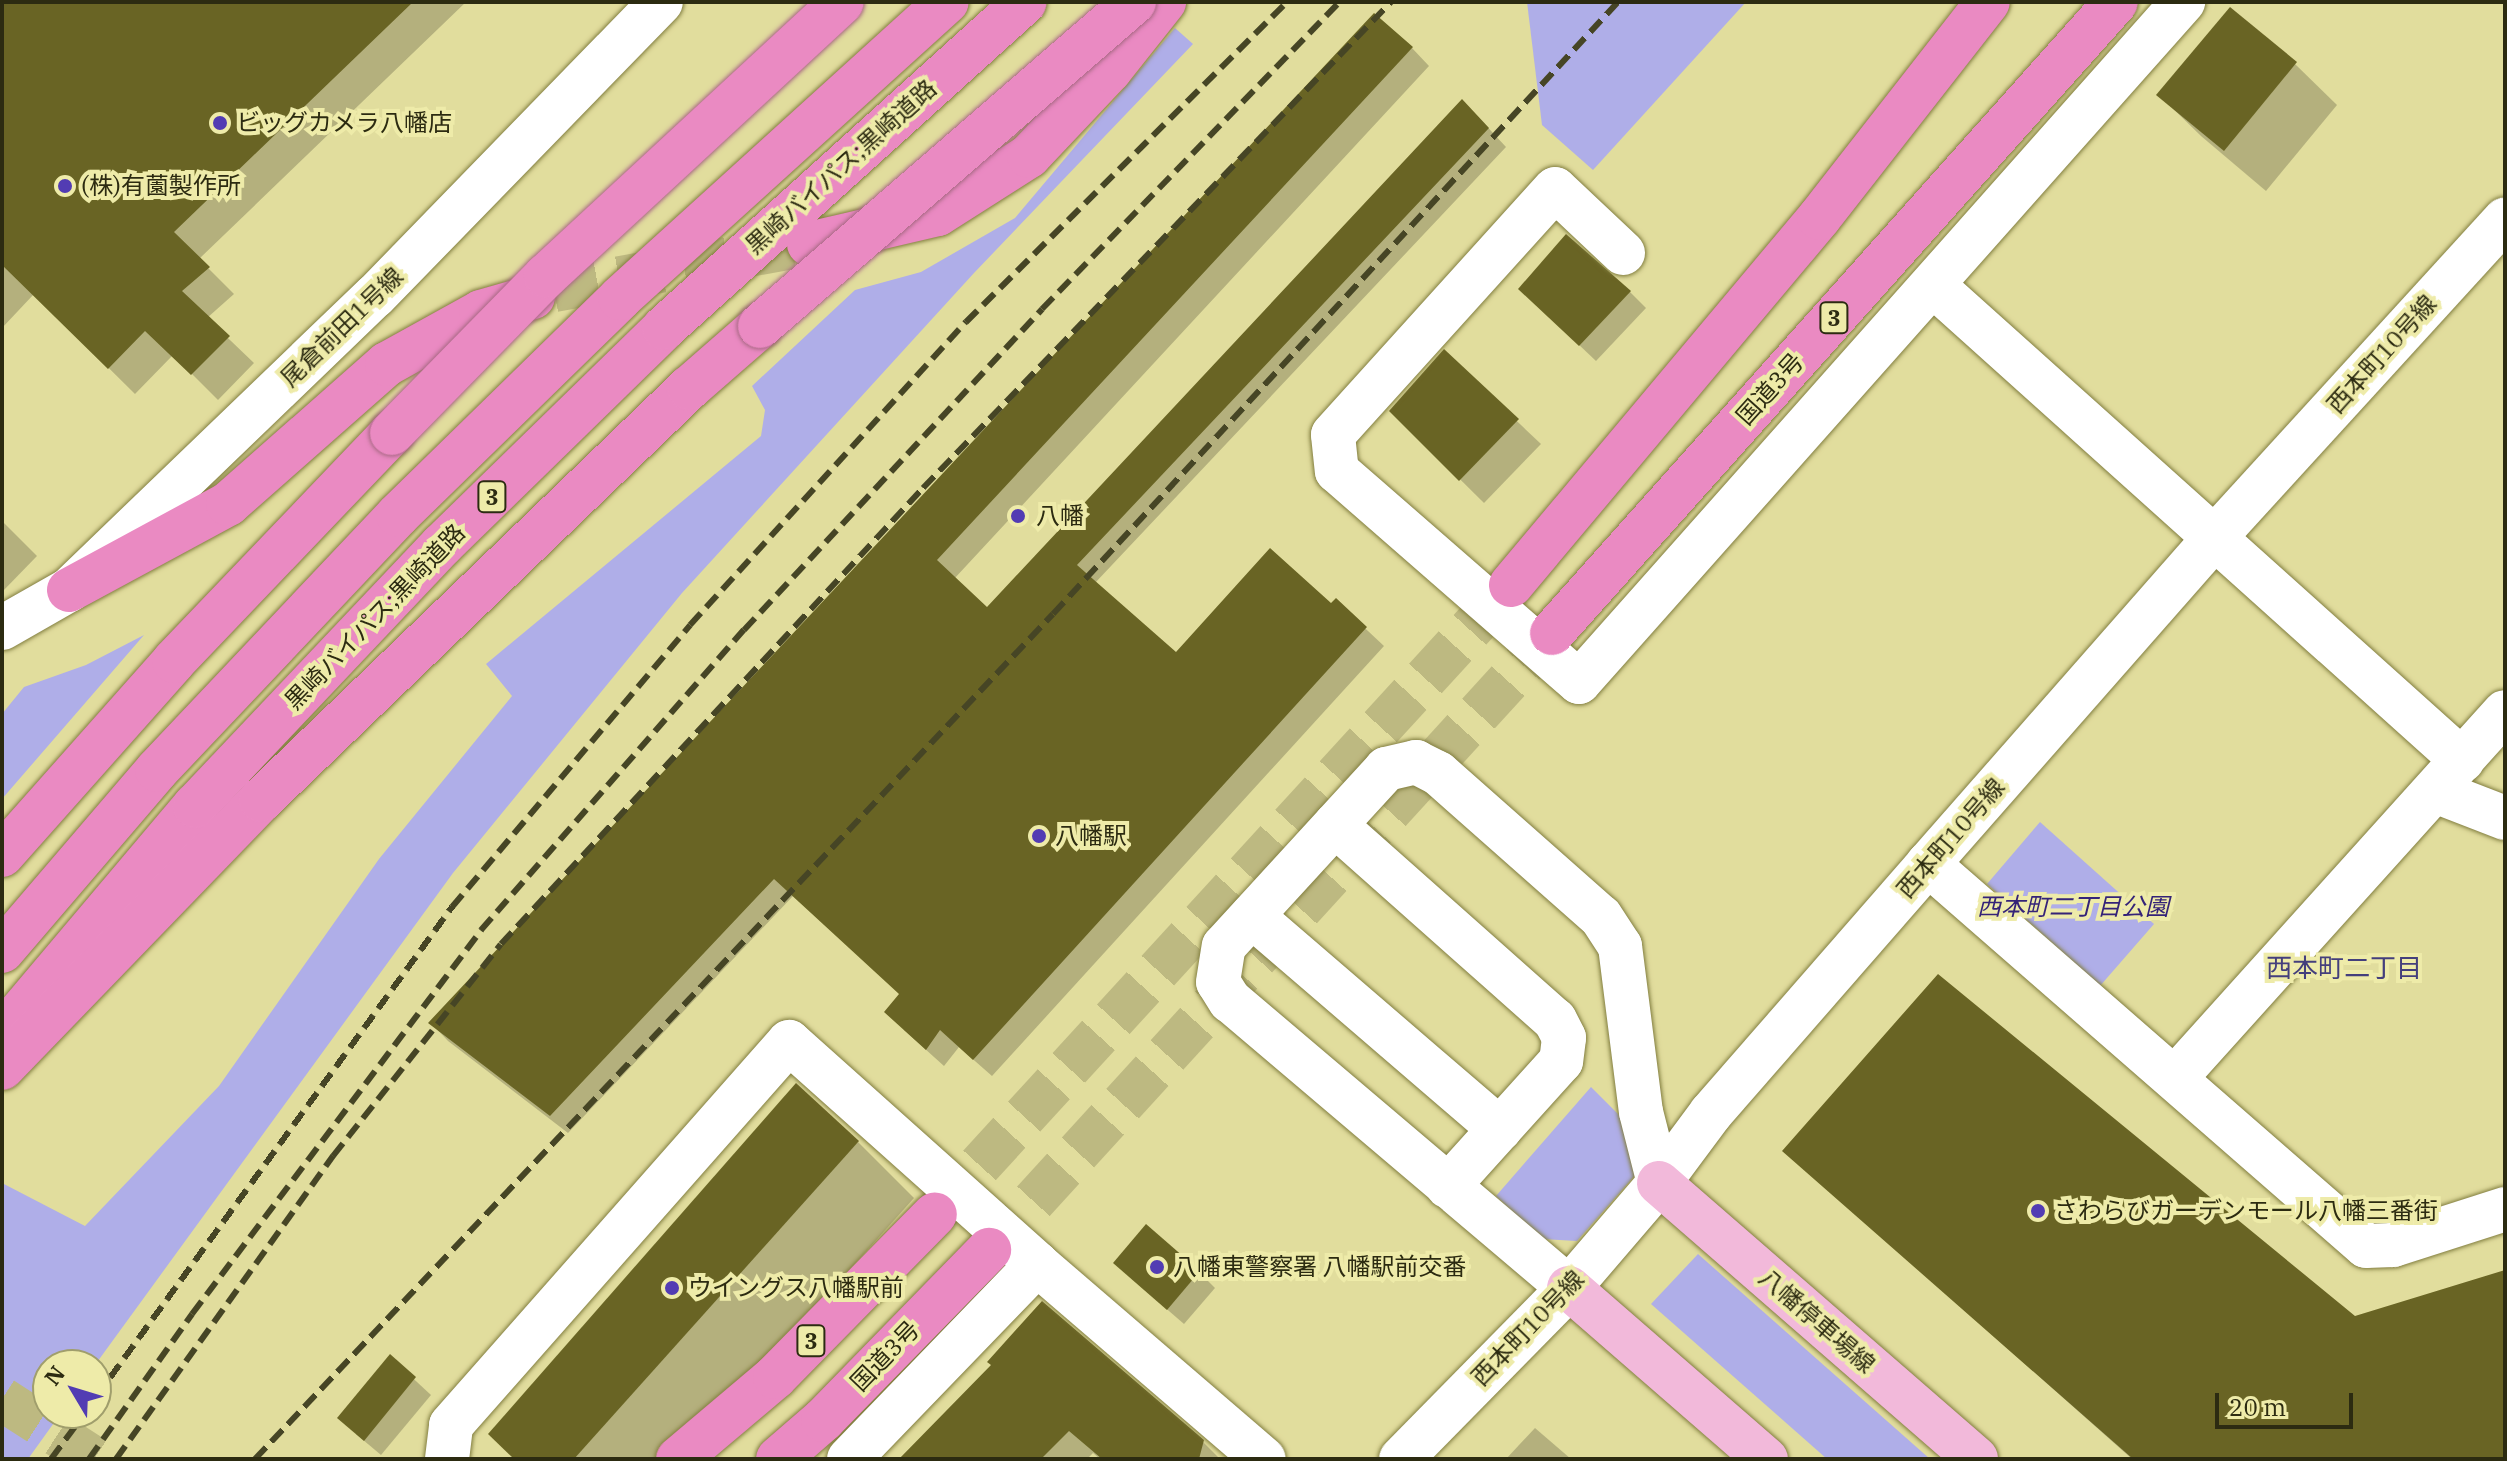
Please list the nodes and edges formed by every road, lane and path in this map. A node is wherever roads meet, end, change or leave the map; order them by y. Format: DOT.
graph roads {
  1 [pos="661,2"];
  2 [pos="842,2"];
  3 [pos="947,2"];
  4 [pos="1025,2"];
  5 [pos="1134,2"];
  6 [pos="1164,2"];
  7 [pos="1988,2"];
  8 [pos="2116,2"];
  9 [pos="2183,2"];
  10 [pos="2505,219"];
  11 [pos="809,244"];
  12 [pos="1623,253"];
  13 [pos="1934,286"];
  14 [pos="554,290"];
  15 [pos="2215,537"];
  16 [pos="1511,585"];
  17 [pos="69,590"];
  18 [pos="2,628"];
  19 [pos="1552,633"];
  20 [pos="2505,712"];
  21 [pos="2448,775"];
  22 [pos="2505,818"];
  23 [pos="1335,825"];
  24 [pos="2,855"];
  25 [pos="1928,864"];
  26 [pos="1252,916"];
  27 [pos="2,951"];
  28 [pos="2,1034"];
  29 [pos="1631,1034"];
  30 [pos="1564,1038"];
  31 [pos="2,1068"];
  32 [pos="2176,1077"];
  33 [pos="1500,1129"];
  34 [pos="1659,1183"];
  35 [pos="1448,1186"];
  36 [pos="2505,1209"];
  37 [pos="935,1214"];
  38 [pos="989,1250"];
  39 [pos="1037,1264"];
  40 [pos="1569,1288"];
  41 [pos="447,1459"];
  42 [pos="678,1459"];
  43 [pos="778,1459"];
  44 [pos="849,1459"];
  45 [pos="1264,1459"];
  46 [pos="1401,1459"];
  47 [pos="1766,1459"];
  48 [pos="1976,1459"];
  1 -- 17 [label="street, 尾倉前田1号線"];
  2 -- 24 [label="highway, bridge"];
  3 -- 27 [label="highway, 3"];
  4 -- 28 [label="highway, 黒崎バイパス;黒崎道路 / 3"];
  5 -- 31 [label="highway, bridge"];
  6 -- 11 [label="highway"];
  7 -- 16 [label="highway"];
  8 -- 19 [label="highway, 国道3号 / 3"];
  9 -- 13 [label="street"];
  10 -- 15 [label="street, 西本町10号線"];
  12 -- 13 [label="street"];
  13 -- 15 [label="street"];
  14 -- 17 [label="highway"];
  15 -- 21 [label="street"];
  15 -- 25 [label="street, 西本町10号線"];
  17 -- 18 [label="street, 尾倉前田1号線"];
  20 -- 21 [label="street"];
  21 -- 22 [label="street"];
  21 -- 32 [label="street"];
  23 -- 26 [label="street"];
  23 -- 29 [label="street"];
  23 -- 30 [label="street"];
  25 -- 32 [label="street"];
  25 -- 34 [label="street, 西本町10号線"];
  26 -- 33 [label="street"];
  26 -- 35 [label="street"];
  29 -- 30 [label="street"];
  29 -- 34 [label="street"];
  30 -- 33 [label="street"];
  32 -- 36 [label="street"];
  33 -- 35 [label="street"];
  34 -- 40 [label="street, 西本町10号線"];
  34 -- 48 [label="main road, 八幡停車場線"];
  35 -- 40 [label="street"];
  37 -- 42 [label="highway, 3"];
  38 -- 43 [label="highway, 国道3号"];
  39 -- 41 [label="street"];
  39 -- 44 [label="street"];
  39 -- 45 [label="street"];
  40 -- 46 [label="street, 西本町10号線"];
  40 -- 47 [label="main road"];
}
